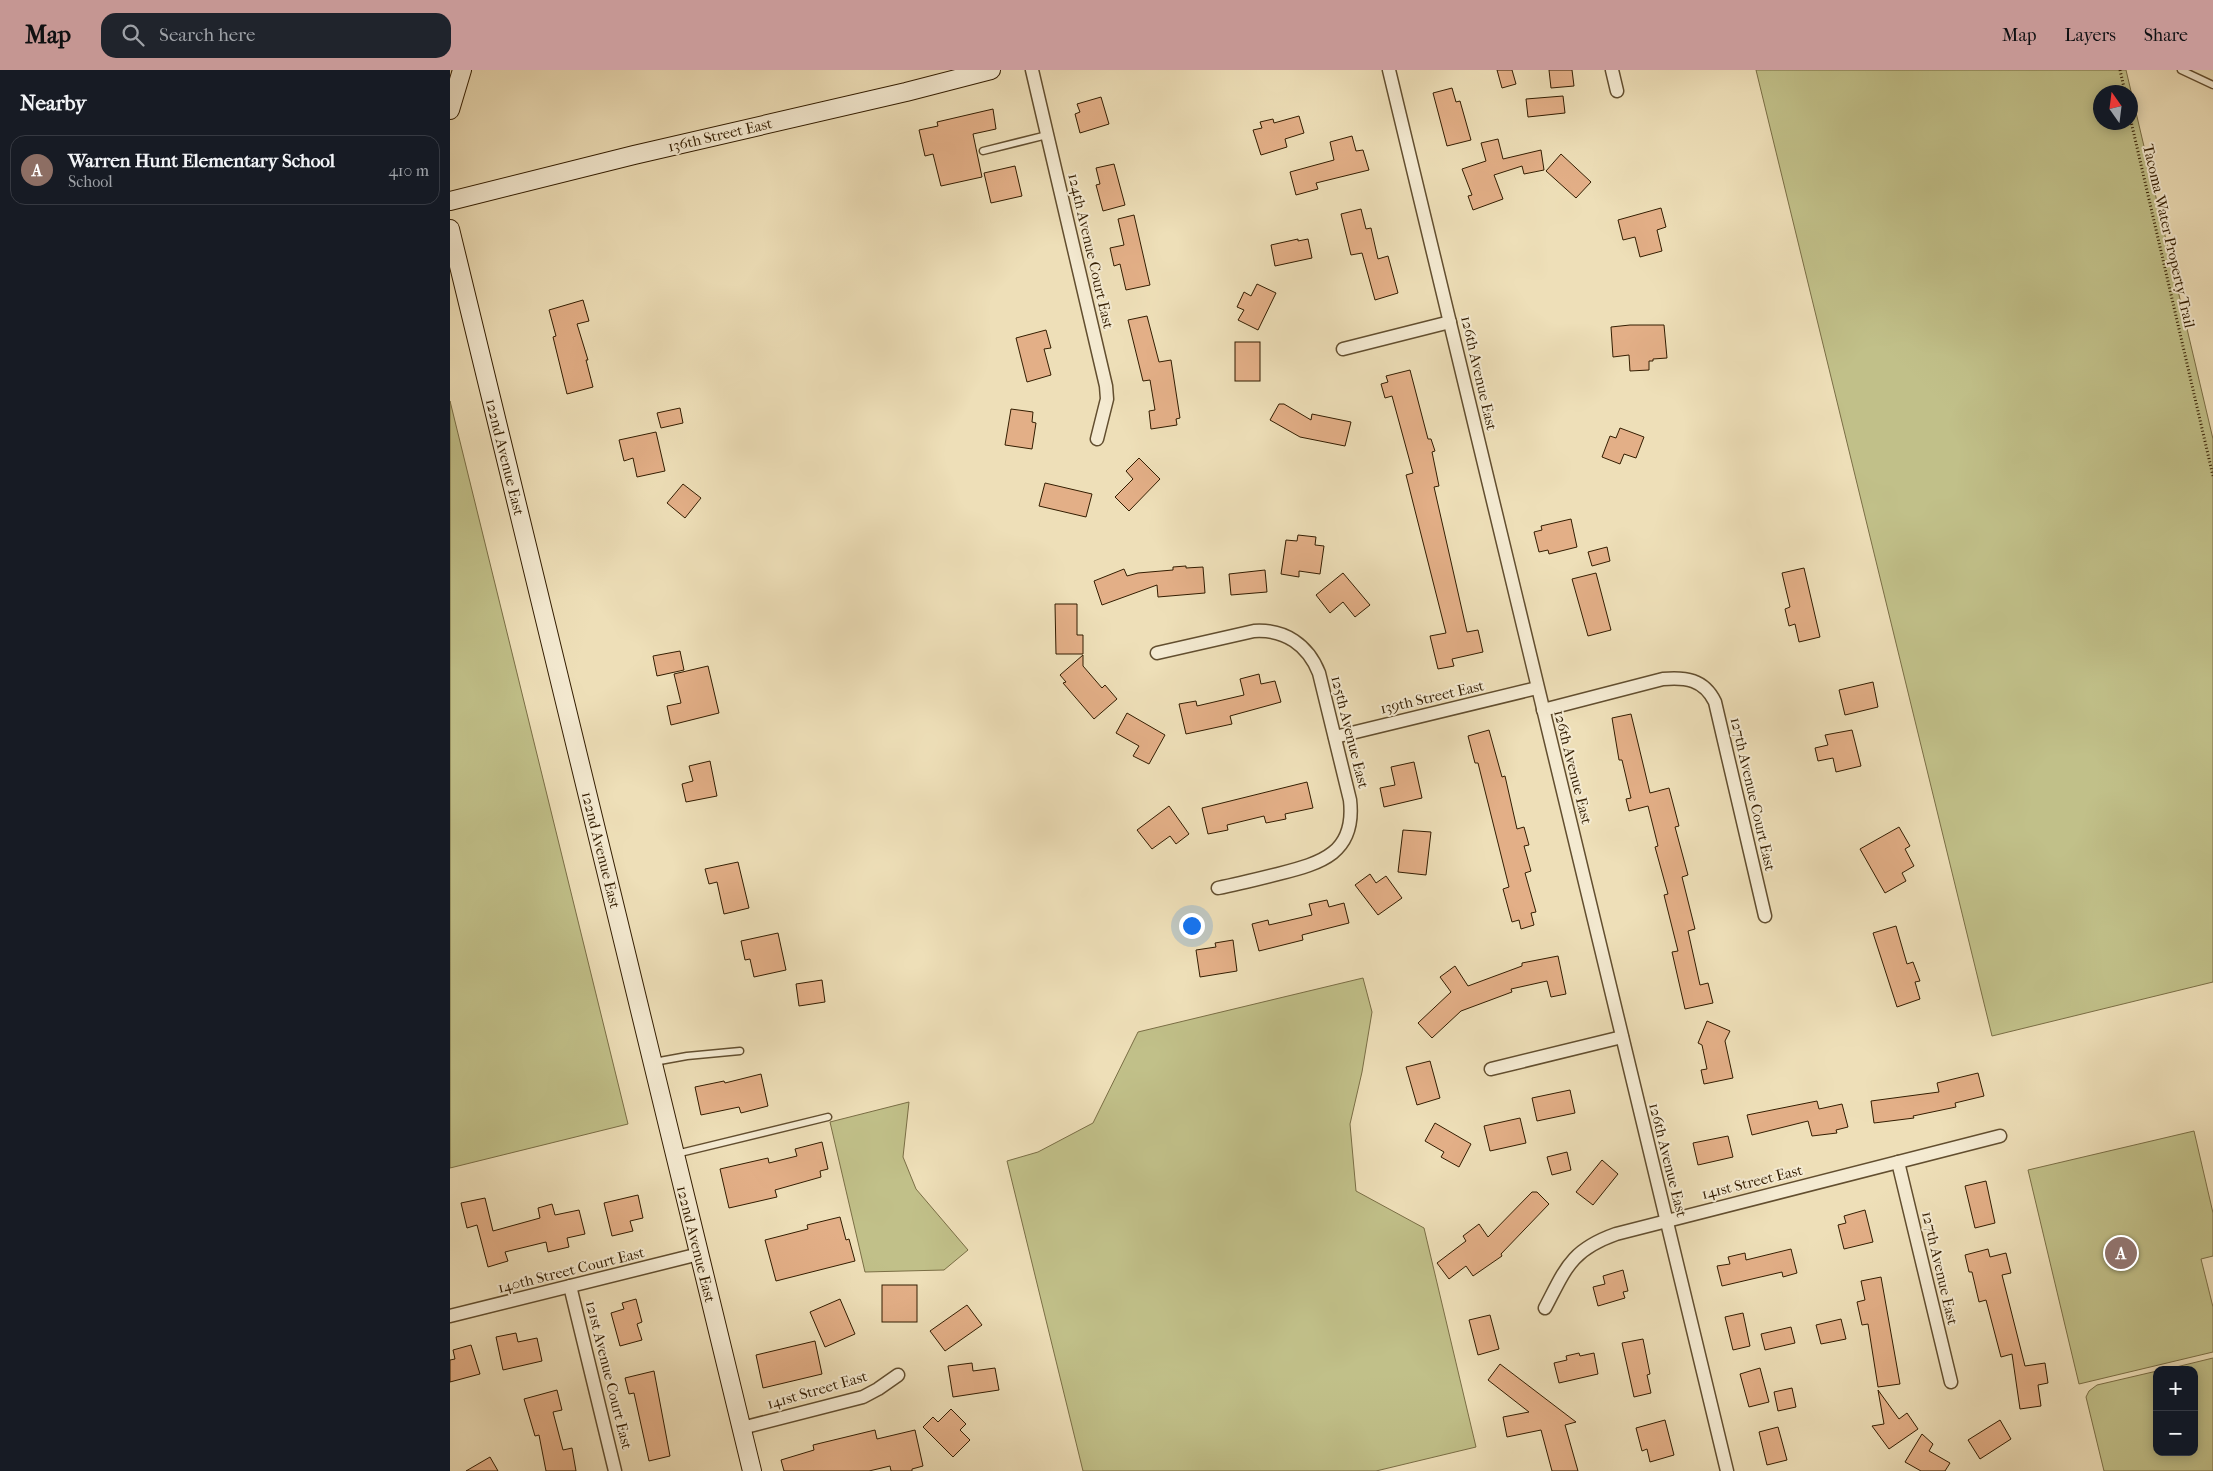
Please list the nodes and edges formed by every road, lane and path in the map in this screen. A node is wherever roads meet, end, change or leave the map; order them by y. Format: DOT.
graph roads {
  1 [pos="462,70"];
  2 [pos="991,70"];
  3 [pos="1032,70"];
  4 [pos="1389,70"];
  5 [pos="1612,70"];
  6 [pos="2120,70"];
  7 [pos="2181,70"];
  8 [pos="2123,85"];
  9 [pos="2213,85"];
  10 [pos="1617,91"];
  11 [pos="450,110"];
  12 [pos="2133,130"];
  13 [pos="1047,136"];
  14 [pos="983,151"];
  15 [pos="450,201"];
  16 [pos="450,229"];
  17 [pos="1450,322"];
  18 [pos="1343,349"];
  19 [pos="1096,440"];
  20 [pos="2213,476"];
  21 [pos="1157,653"];
  22 [pos="1537,688"];
  23 [pos="1543,710"];
  24 [pos="1335,737"];
  25 [pos="1218,888"];
  26 [pos="1765,916"];
  27 [pos="1622,1037"];
  28 [pos="740,1051"];
  29 [pos="652,1063"];
  30 [pos="1491,1069"];
  31 [pos="828,1117"];
  32 [pos="2000,1136"];
  33 [pos="675,1154"];
  34 [pos="1898,1162"];
  35 [pos="1666,1221"];
  36 [pos="699,1254"];
  37 [pos="570,1286"];
  38 [pos="1545,1308"];
  39 [pos="450,1316"];
  40 [pos="898,1374"];
  41 [pos="1951,1382"];
  42 [pos="742,1428"];
  43 [pos="615,1471"];
  44 [pos="752,1471"];
  45 [pos="1727,1471"];
  1 -- 11 [label="main road"];
  2 -- 15 [label="main road, 136th Street East"];
  3 -- 13 [label="street, 124th Avenue Court East"];
  4 -- 17 [label="street, 126th Avenue East"];
  5 -- 10 [label="street"];
  6 -- 8 [label="path"];
  7 -- 9 [label="lane"];
  12 -- 20 [label="path, Tacoma Water Property Trail"];
  13 -- 14 [label="lane"];
  13 -- 19 [label="street, 124th Avenue Court East"];
  16 -- 29 [label="main road, 122nd Avenue East"];
  17 -- 18 [label="street"];
  17 -- 22 [label="street, 126th Avenue East"];
  21 -- 24 [label="street, 125th Avenue East"];
  22 -- 23 [label="street, 126th Avenue East"];
  22 -- 24 [label="street, 139th Street East"];
  23 -- 26 [label="street, 127th Avenue Court East"];
  23 -- 27 [label="street, 126th Avenue East"];
  24 -- 25 [label="street, 125th Avenue East"];
  27 -- 30 [label="street"];
  27 -- 35 [label="street, 126th Avenue East"];
  28 -- 29 [label="lane"];
  29 -- 33 [label="main road, 122nd Avenue East"];
  31 -- 33 [label="lane"];
  32 -- 34 [label="street, 141st Street East"];
  33 -- 36 [label="main road, 122nd Avenue East"];
  34 -- 35 [label="street, 141st Street East"];
  34 -- 41 [label="street, 127th Avenue East"];
  35 -- 38 [label="street, 141st Street East"];
  35 -- 45 [label="street, 126th Avenue East"];
  36 -- 37 [label="street, 140th Street Court East"];
  36 -- 42 [label="main road, 122nd Avenue East"];
  37 -- 39 [label="street, 140th Street Court East"];
  37 -- 43 [label="street, 121st Avenue Court East"];
  40 -- 42 [label="street, 141st Street East"];
  42 -- 44 [label="main road, 122nd Avenue East"];
}
